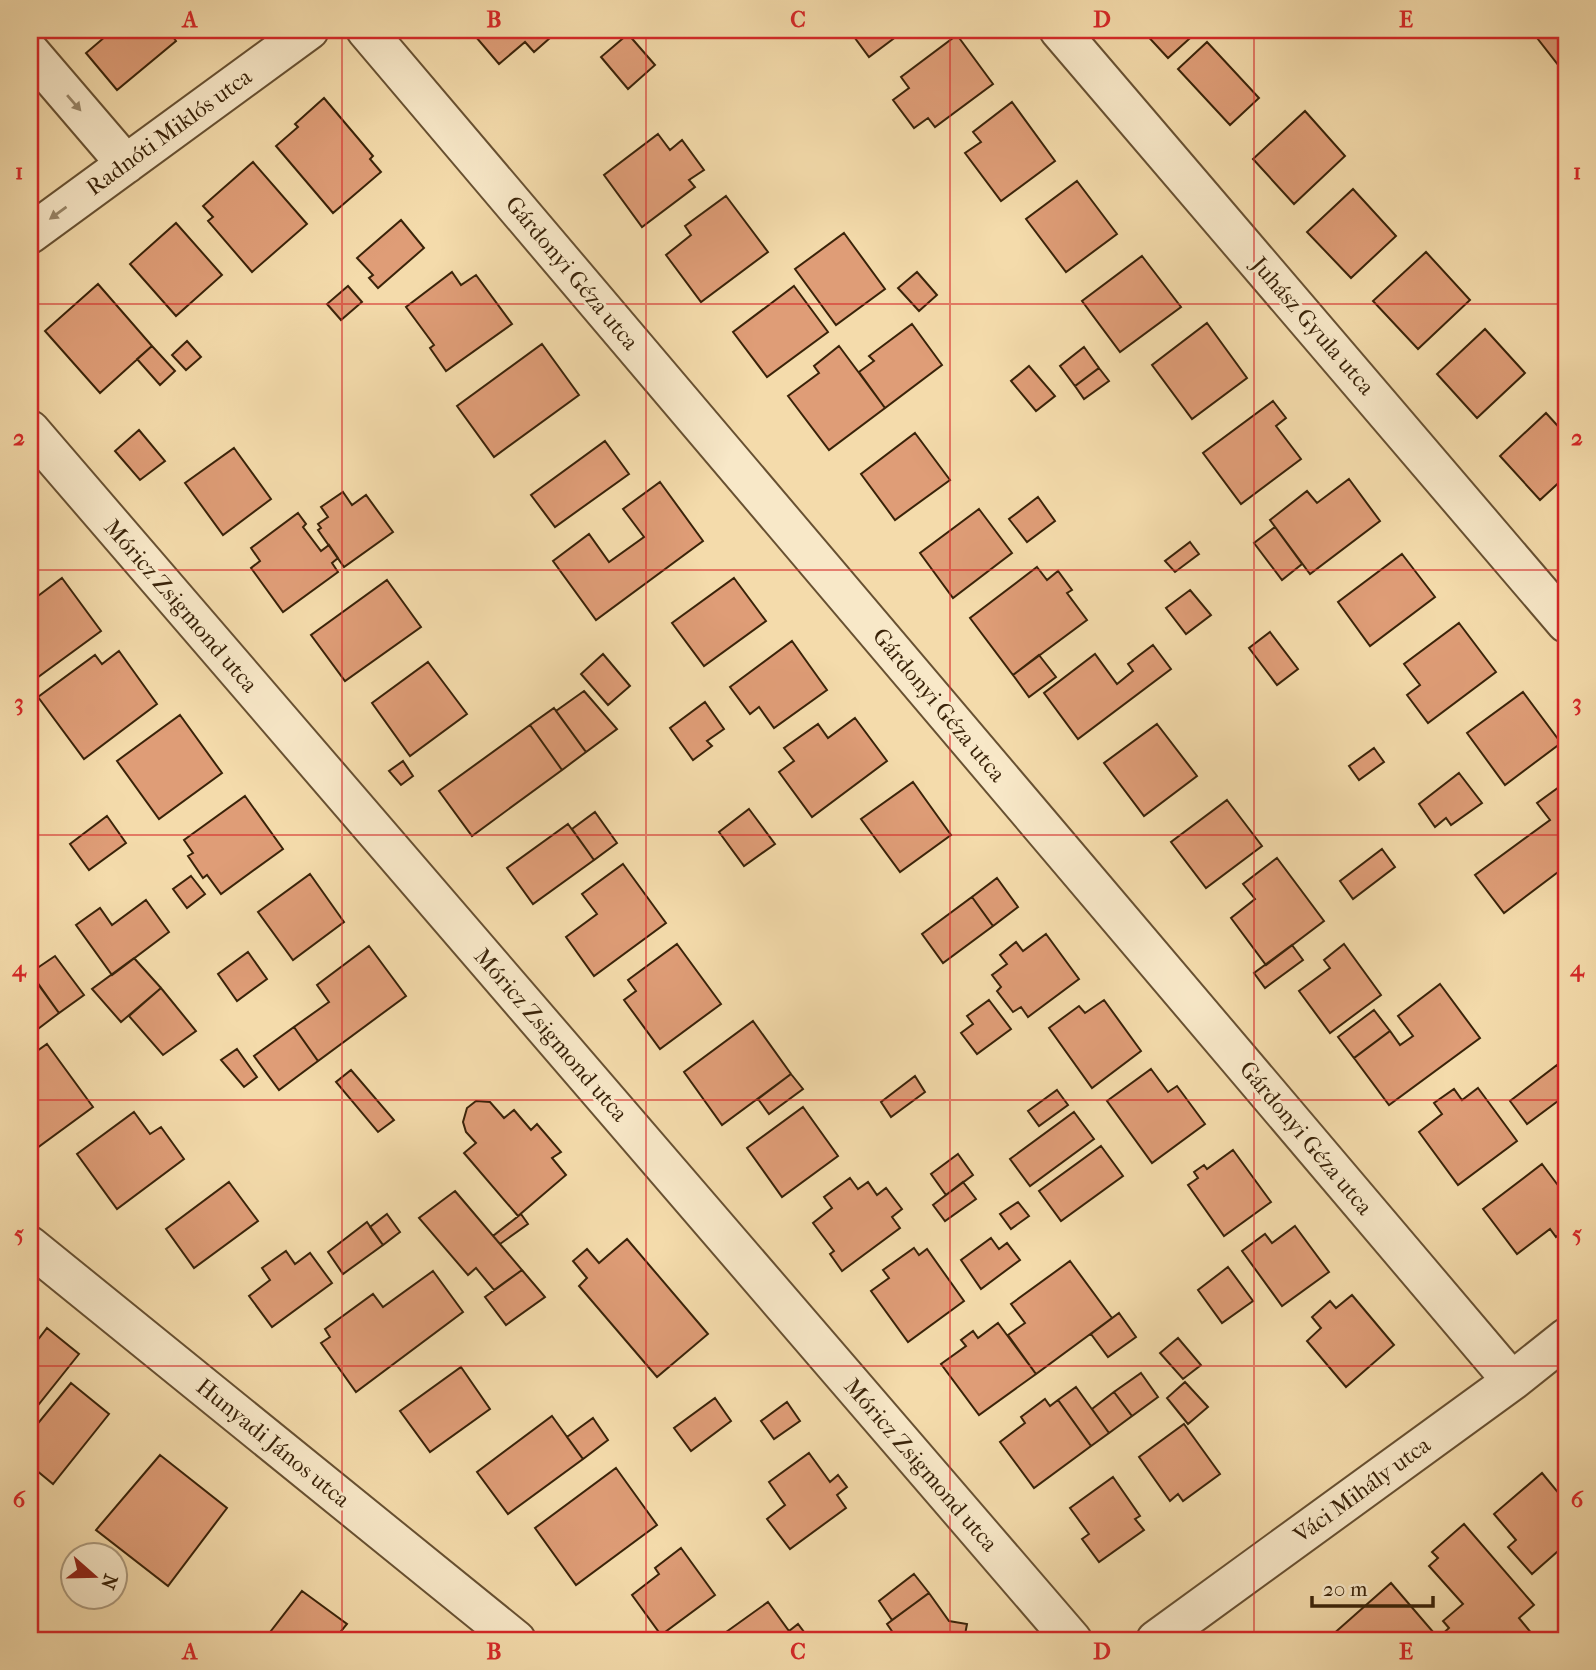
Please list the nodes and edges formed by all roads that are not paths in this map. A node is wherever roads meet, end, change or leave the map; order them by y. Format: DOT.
graph roads {
  1 [pos="309,30"];
  2 [pos="366,30"];
  3 [pos="1059,30"];
  4 [pos="30,51"];
  5 [pos="126,164"];
  6 [pos="30,234"];
  7 [pos="30,430"];
  8 [pos="1566,623"];
  9 [pos="30,1246"];
  10 [pos="1566,1338"];
  11 [pos="1513,1381"];
  12 [pos="516,1640"];
  13 [pos="1072,1640"];
  14 [pos="1156,1640"];
  1 -- 5 [label="street, Radnóti Miklós utca"];
  2 -- 11 [label="street, Gárdonyi Géza utca"];
  3 -- 8 [label="street, Juhász Gyula utca"];
  4 -- 5 [label="street, one-way"];
  5 -- 6 [label="street, Radnóti Miklós utca, one-way"];
  7 -- 13 [label="street, Móricz Zsigmond utca"];
  9 -- 12 [label="street, Hunyadi János utca"];
  10 -- 11 [label="street, Váci Mihály utca"];
  11 -- 14 [label="street, Váci Mihály utca"];
}
